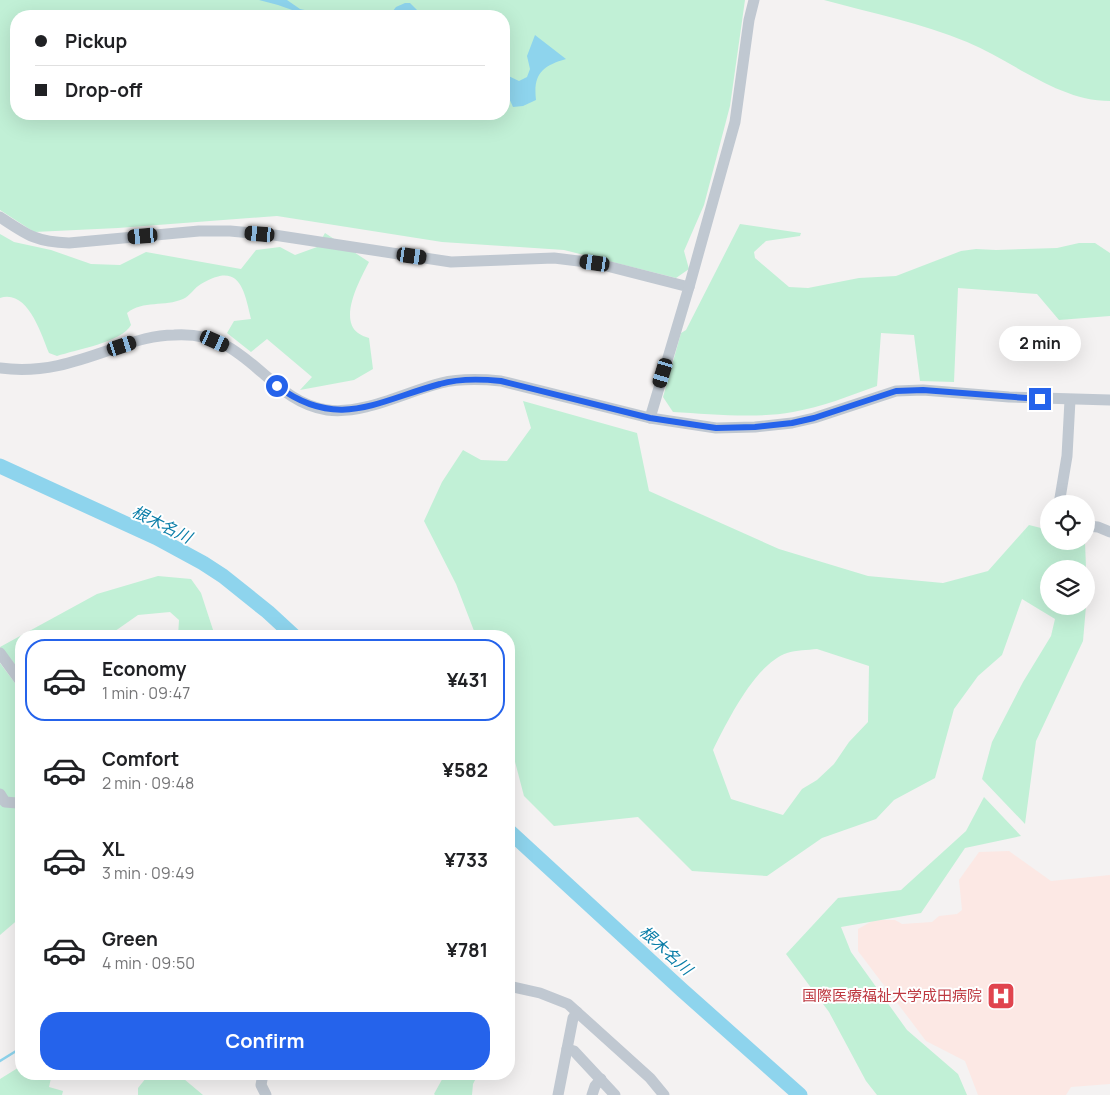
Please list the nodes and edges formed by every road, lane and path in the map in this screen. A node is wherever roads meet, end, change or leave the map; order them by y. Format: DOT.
graph roads {
  1 [pos="754,0"];
  2 [pos="0,217"];
  3 [pos="689,287"];
  4 [pos="0,368"];
  5 [pos="463,368"];
  6 [pos="463,380"];
  7 [pos="1070,400"];
  8 [pos="1110,400"];
  9 [pos="650,418"];
  10 [pos="1060,495"];
  11 [pos="1095,527"];
  12 [pos="1110,532"];
  13 [pos="0,653"];
  14 [pos="15,674"];
  15 [pos="0,794"];
  16 [pos="15,803"];
  17 [pos="515,988"];
  18 [pos="577,1012"];
  19 [pos="567,1049"];
  20 [pos="262,1080"];
  21 [pos="601,1080"];
  22 [pos="266,1095"];
  23 [pos="558,1095"];
  24 [pos="592,1095"];
  25 [pos="616,1095"];
  26 [pos="664,1095"];
  1 -- 3 [label="street"];
  2 -- 3 [label="street"];
  3 -- 9 [label="street"];
  4 -- 6 [label="street"];
  5 -- 6 [label="street"];
  6 -- 9 [label="street"];
  7 -- 8 [label="street"];
  7 -- 9 [label="street"];
  7 -- 10 [label="street"];
  11 -- 12 [label="street"];
  13 -- 14 [label="street"];
  15 -- 16 [label="street"];
  17 -- 18 [label="street"];
  18 -- 19 [label="street"];
  18 -- 26 [label="street"];
  19 -- 21 [label="street"];
  19 -- 23 [label="street"];
  20 -- 22 [label="street"];
  21 -- 24 [label="street"];
  21 -- 25 [label="street"];
}
